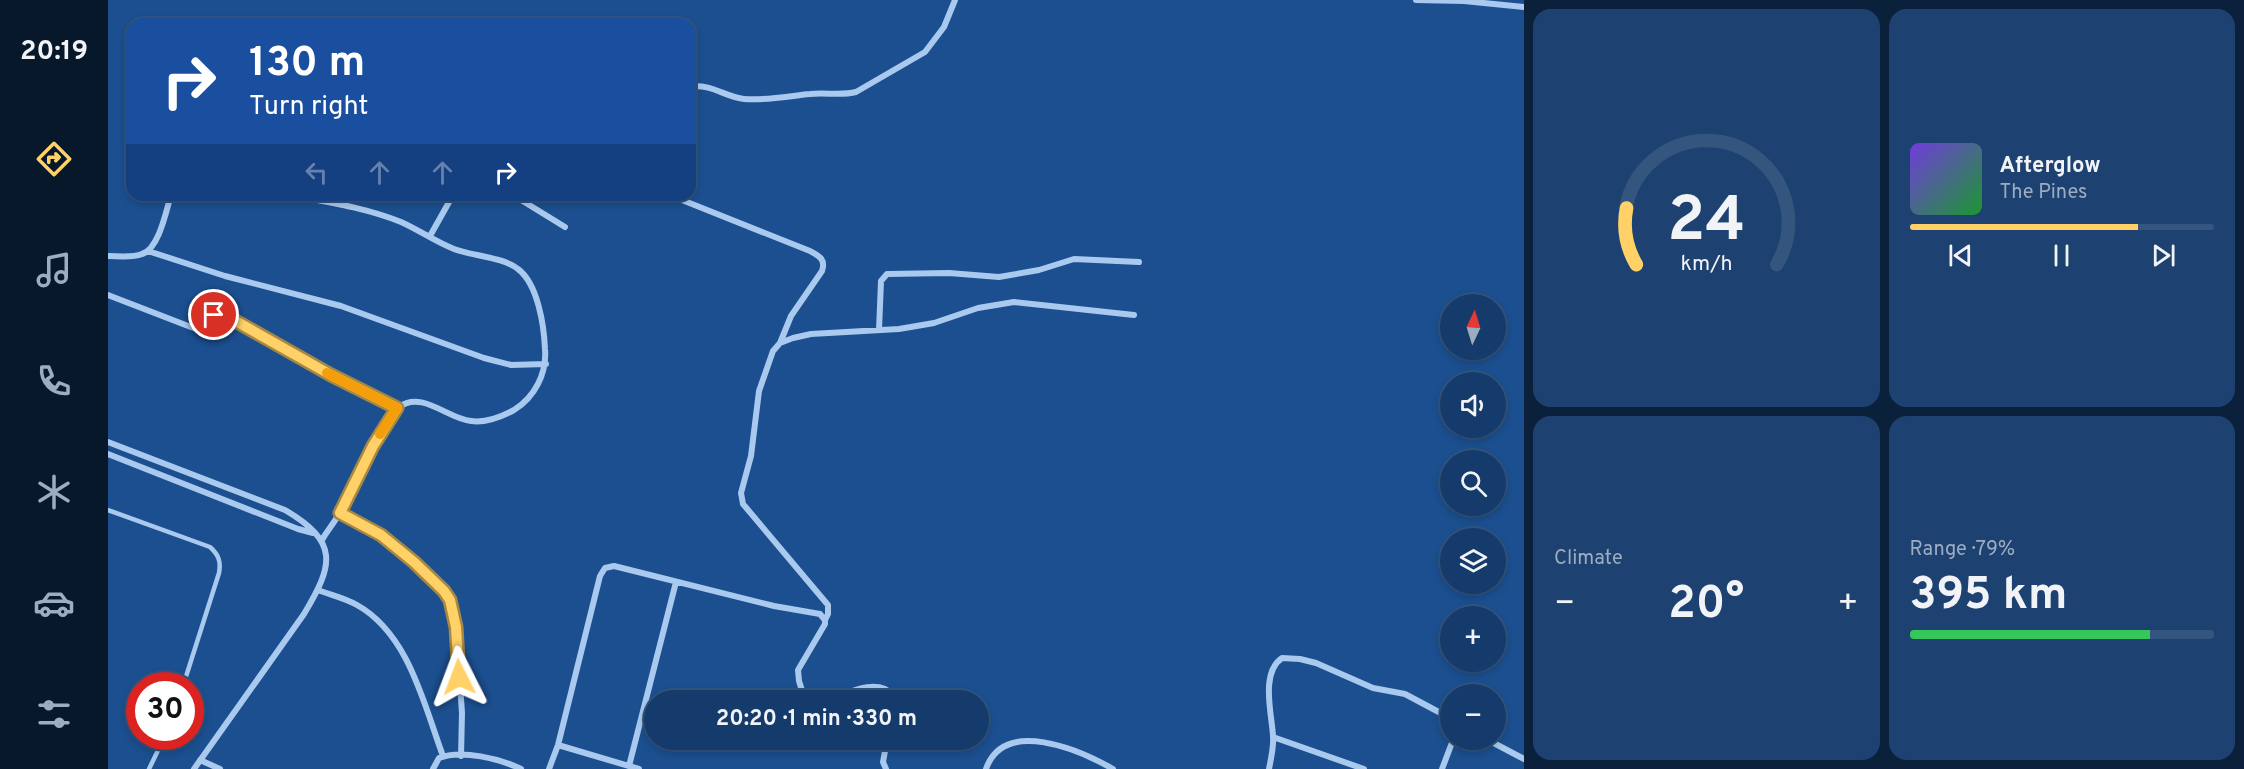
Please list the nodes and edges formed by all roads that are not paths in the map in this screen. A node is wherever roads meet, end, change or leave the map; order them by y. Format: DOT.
graph roads {
  1 [pos="955,0"];
  2 [pos="1416,0"];
  3 [pos="1524,7"];
  4 [pos="696,87"];
  5 [pos="169,201"];
  6 [pos="319,201"];
  7 [pos="450,201"];
  8 [pos="523,201"];
  9 [pos="681,201"];
  10 [pos="565,227"];
  11 [pos="430,236"];
  12 [pos="148,251"];
  13 [pos="108,256"];
  14 [pos="1139,262"];
  15 [pos="108,295"];
  16 [pos="1134,315"];
  17 [pos="879,330"];
  18 [pos="780,343"];
  19 [pos="546,364"];
  20 [pos="397,408"];
  21 [pos="108,442"];
  22 [pos="108,454"];
  23 [pos="108,510"];
  24 [pos="340,513"];
  25 [pos="313,533"];
  26 [pos="321,540"];
  27 [pos="676,582"];
  28 [pos="318,590"];
  29 [pos="825,620"];
  30 [pos="187,672"];
  31 [pos="802,690"];
  32 [pos="861,690"];
  33 [pos="889,690"];
  34 [pos="1440,713"];
  35 [pos="1274,736"];
  36 [pos="558,745"];
  37 [pos="158,750"];
  38 [pos="885,750"];
  39 [pos="1449,750"];
  40 [pos="1506,750"];
  41 [pos="443,756"];
  42 [pos="461,756"];
  43 [pos="1524,759"];
  44 [pos="200,760"];
  45 [pos="629,766"];
  46 [pos="149,769"];
  47 [pos="194,769"];
  48 [pos="220,769"];
  49 [pos="433,769"];
  50 [pos="521,769"];
  51 [pos="549,769"];
  52 [pos="639,769"];
  53 [pos="886,769"];
  54 [pos="986,769"];
  55 [pos="1113,769"];
  56 [pos="1269,769"];
  57 [pos="1364,769"];
  58 [pos="1442,769"];
  1 -- 4 [label="street"];
  2 -- 3 [label="street"];
  5 -- 12 [label="street"];
  6 -- 11 [label="street"];
  7 -- 11 [label="street"];
  8 -- 10 [label="street"];
  9 -- 18 [label="street"];
  11 -- 19 [label="street"];
  12 -- 13 [label="street"];
  12 -- 19 [label="street"];
  14 -- 17 [label="street"];
  15 -- 20 [label="street"];
  16 -- 17 [label="street"];
  17 -- 18 [label="street"];
  18 -- 29 [label="street"];
  19 -- 20 [label="street"];
  20 -- 24 [label="street"];
  21 -- 25 [label="street"];
  22 -- 25 [label="street"];
  23 -- 30 [label="lane"];
  24 -- 26 [label="street"];
  24 -- 42 [label="street"];
  25 -- 26 [label="street"];
  26 -- 28 [label="street"];
  27 -- 29 [label="street"];
  27 -- 36 [label="street"];
  27 -- 45 [label="street"];
  28 -- 41 [label="street"];
  28 -- 44 [label="street"];
  29 -- 31 [label="street"];
  32 -- 33 [label="street"];
  34 -- 35 [label="street"];
  35 -- 56 [label="street"];
  35 -- 57 [label="street"];
  36 -- 45 [label="street"];
  36 -- 51 [label="street"];
  37 -- 46 [label="lane"];
  38 -- 53 [label="street"];
  39 -- 58 [label="street"];
  40 -- 43 [label="street"];
  41 -- 42 [label="street"];
  41 -- 49 [label="street"];
  42 -- 50 [label="street"];
  44 -- 47 [label="street"];
  44 -- 48 [label="street"];
  45 -- 52 [label="street"];
  54 -- 55 [label="street"];
}
